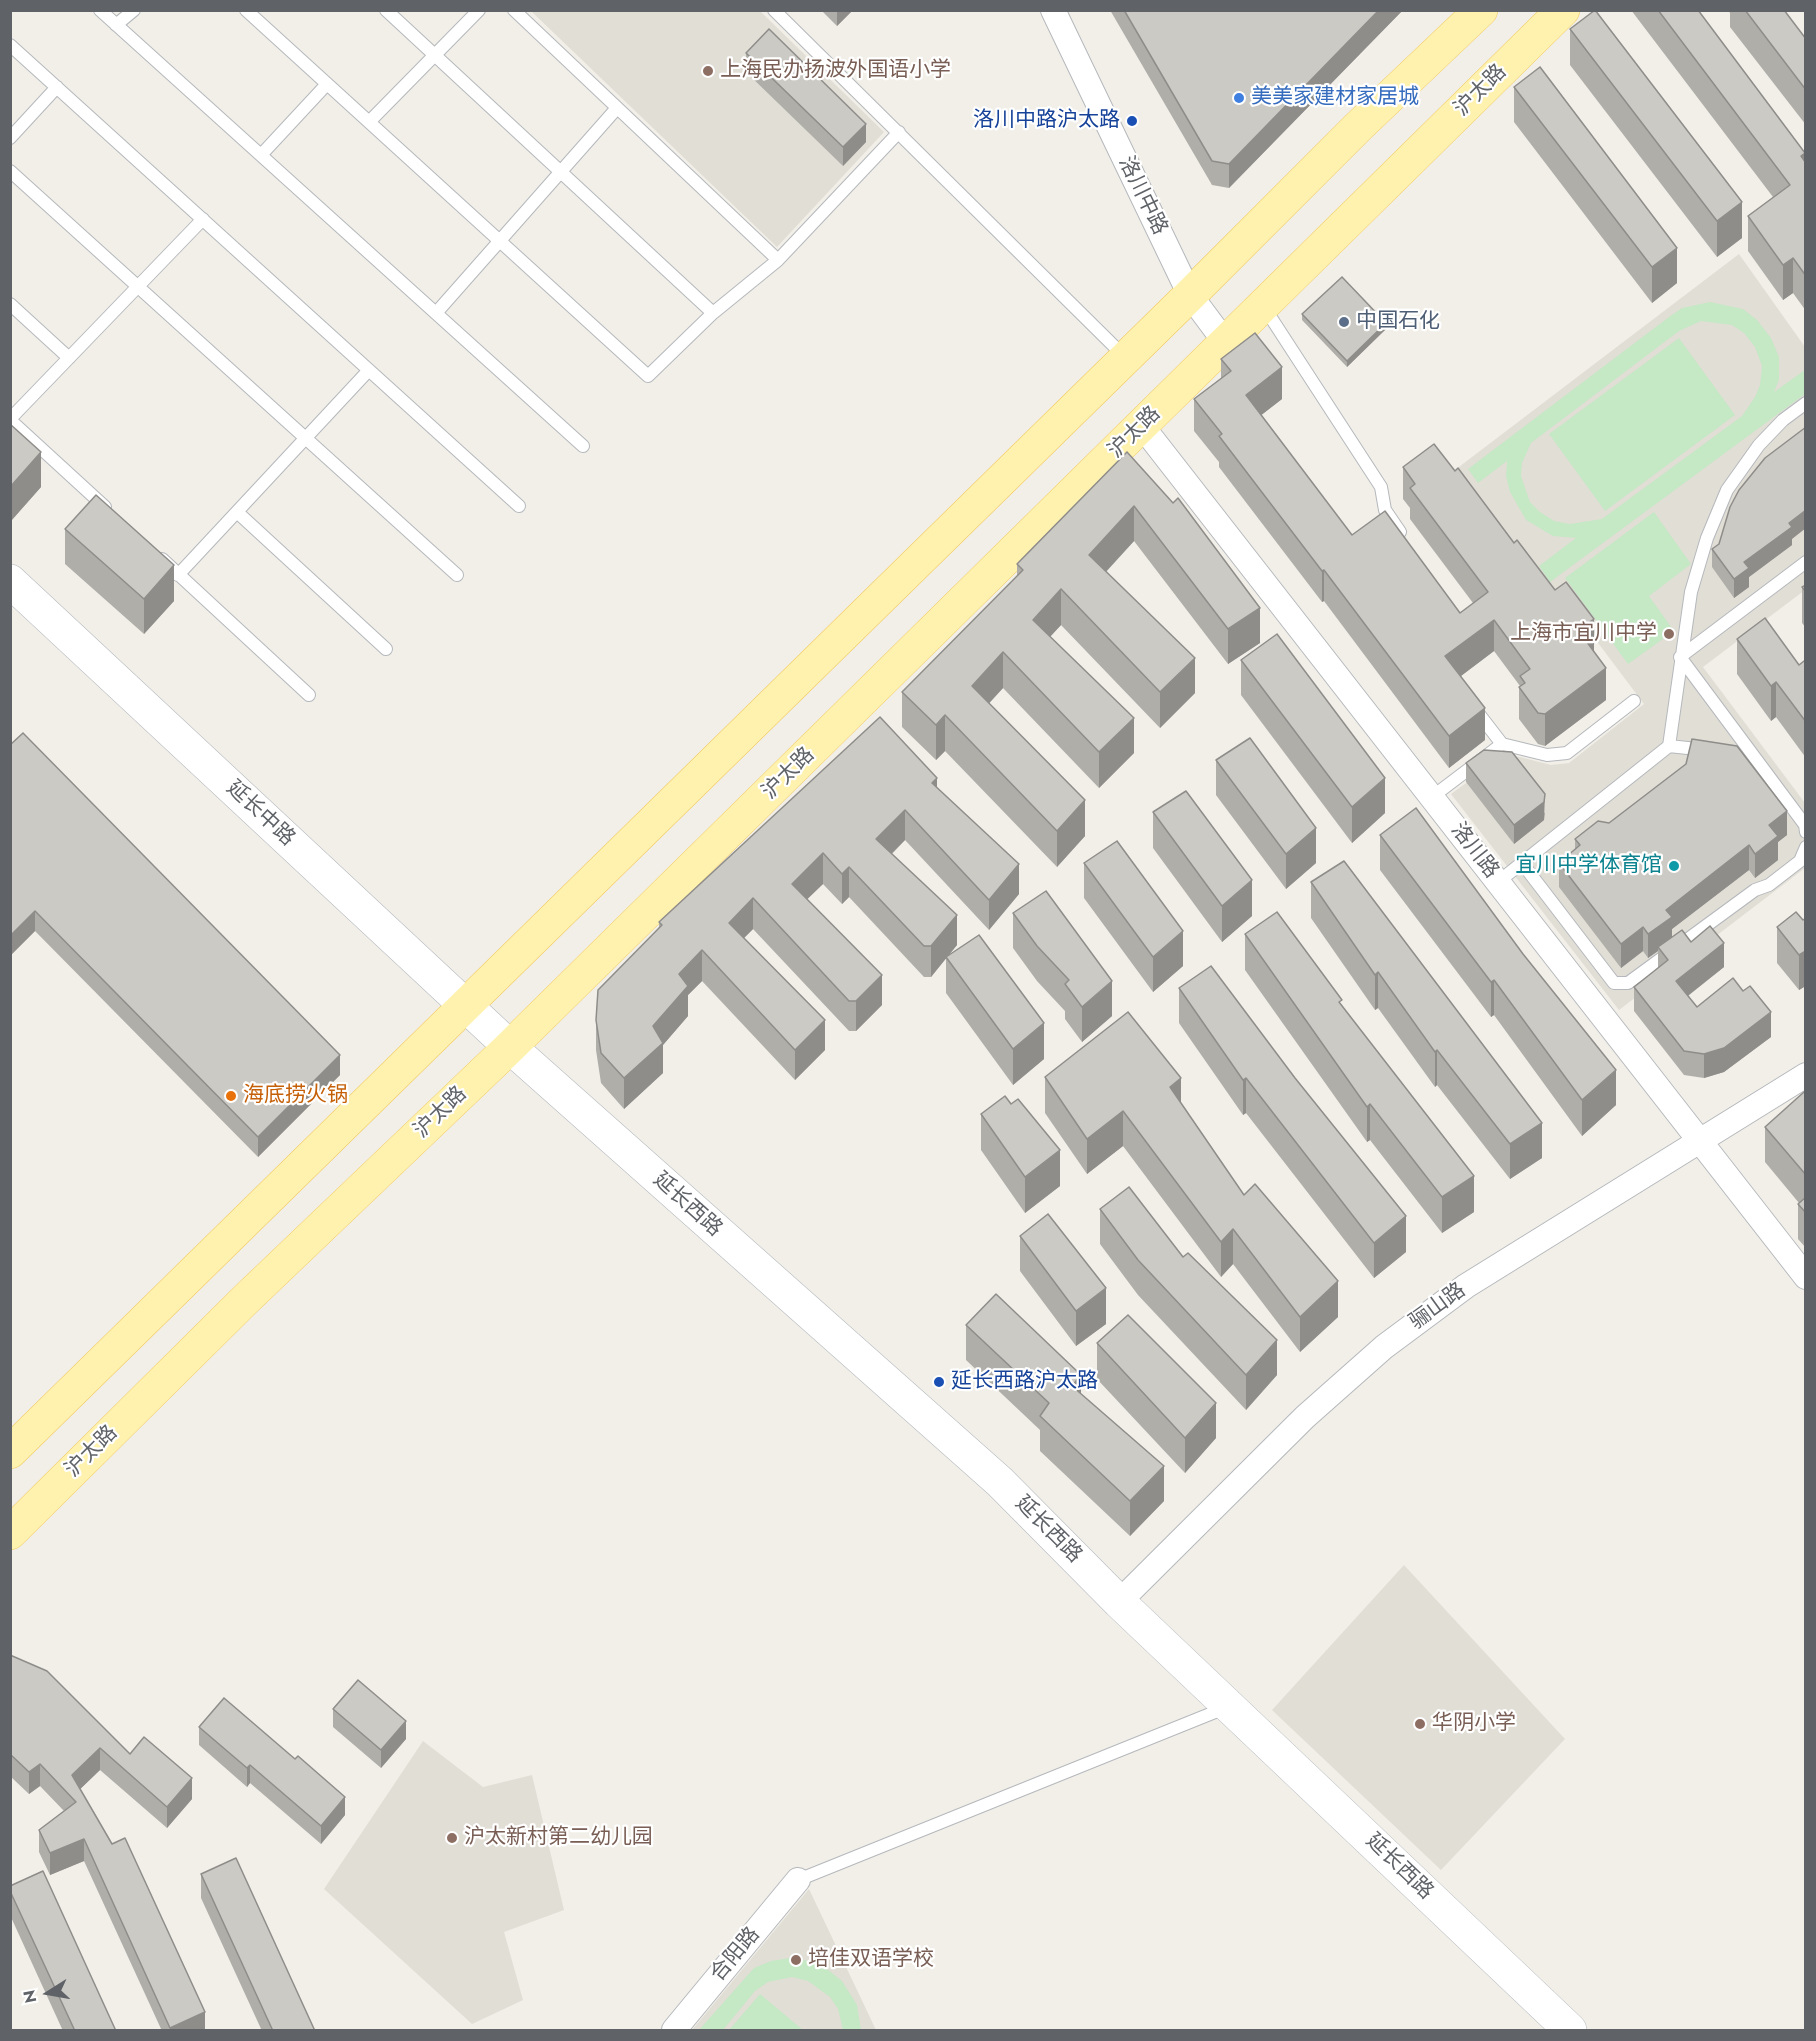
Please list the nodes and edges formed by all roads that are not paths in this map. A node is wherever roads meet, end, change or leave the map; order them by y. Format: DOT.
graph roads {
  1 [pos="100,10"];
  2 [pos="134,10"];
  3 [pos="246,10"];
  4 [pos="386,10"];
  5 [pos="479,10"];
  6 [pos="514,10"];
  7 [pos="774,10"];
  8 [pos="1053,10"];
  9 [pos="1481,10"];
  10 [pos="1563,10"];
  11 [pos="117,25"];
  12 [pos="10,45"];
  13 [pos="435,56"];
  14 [pos="327,84"];
  15 [pos="57,87"];
  16 [pos="617,108"];
  17 [pos="369,122"];
  18 [pos="898,132"];
  19 [pos="10,138"];
  20 [pos="261,155"];
  21 [pos="10,171"];
  22 [pos="560,172"];
  23 [pos="203,219"];
  24 [pos="499,241"];
  25 [pos="778,260"];
  26 [pos="138,287"];
  27 [pos="1190,296"];
  28 [pos="10,304"];
  29 [pos="1263,306"];
  30 [pos="436,313"];
  31 [pos="713,313"];
  32 [pos="1225,342"];
  33 [pos="1125,357"];
  34 [pos="69,358"];
  35 [pos="369,370"];
  36 [pos="1806,403"];
  37 [pos="10,419"];
  38 [pos="1142,426"];
  39 [pos="306,438"];
  40 [pos="583,446"];
  41 [pos="519,506"];
  42 [pos="237,512"];
  43 [pos="111,513"];
  44 [pos="1405,540"];
  45 [pos="153,551"];
  46 [pos="1806,562"];
  47 [pos="178,575"];
  48 [pos="457,575"];
  49 [pos="10,581"];
  50 [pos="386,649"];
  51 [pos="1680,657"];
  52 [pos="309,695"];
  53 [pos="1464,695"];
  54 [pos="1634,701"];
  55 [pos="1502,744"];
  56 [pos="1669,746"];
  57 [pos="1754,757"];
  58 [pos="1432,797"];
  59 [pos="1806,832"];
  60 [pos="1806,846"];
  61 [pos="1522,863"];
  62 [pos="1498,882"];
  63 [pos="465,1006"];
  64 [pos="510,1047"];
  65 [pos="1806,1075"];
  66 [pos="1697,1141"];
  67 [pos="1806,1277"];
  68 [pos="10,1452"];
  69 [pos="10,1533"];
  70 [pos="1119,1602"];
  71 [pos="1230,1706"];
  72 [pos="798,1880"];
  73 [pos="674,2031"];
  74 [pos="1570,2031"];
  1 -- 11 [label="lane"];
  2 -- 11 [label="lane"];
  3 -- 14 [label="lane"];
  4 -- 13 [label="lane"];
  5 -- 13 [label="lane"];
  6 -- 16 [label="lane"];
  7 -- 18 [label="lane"];
  8 -- 27 [label="street, 洛川中路"];
  9 -- 27 [label="main road"];
  10 -- 29 [label="main road, 沪太路"];
  11 -- 20 [label="lane"];
  12 -- 15 [label="lane"];
  13 -- 17 [label="lane"];
  13 -- 22 [label="lane"];
  14 -- 17 [label="lane"];
  14 -- 20 [label="lane"];
  15 -- 19 [label="lane"];
  15 -- 23 [label="lane"];
  16 -- 22 [label="lane"];
  16 -- 25 [label="lane"];
  17 -- 24 [label="lane"];
  18 -- 25 [label="lane"];
  18 -- 33 [label="lane"];
  20 -- 30 [label="lane"];
  21 -- 26 [label="lane"];
  22 -- 24 [label="lane"];
  22 -- 31 [label="lane"];
  23 -- 26 [label="lane"];
  23 -- 35 [label="lane"];
  24 -- 30 [label="lane"];
  24 -- 31 [label="lane"];
  25 -- 31 [label="lane"];
  26 -- 34 [label="lane"];
  26 -- 39 [label="lane"];
  27 -- 32 [label="street, 洛川中路"];
  27 -- 33 [label="main road"];
  28 -- 34 [label="lane"];
  29 -- 32 [label="main road, 沪太路"];
  29 -- 44 [label="lane"];
  30 -- 40 [label="lane"];
  32 -- 38 [label="main road, 沪太路"];
  33 -- 63 [label="main road"];
  34 -- 37 [label="lane"];
  35 -- 39 [label="lane"];
  35 -- 41 [label="lane"];
  36 -- 51 [label="lane"];
  37 -- 43 [label="lane"];
  38 -- 58 [label="street, 洛川路"];
  38 -- 64 [label="main road, 沪太路"];
  39 -- 42 [label="lane"];
  39 -- 48 [label="lane"];
  42 -- 47 [label="lane"];
  42 -- 50 [label="lane"];
  45 -- 47 [label="lane"];
  46 -- 51 [label="lane"];
  47 -- 52 [label="lane"];
  49 -- 63 [label="street, 延长中路"];
  51 -- 56 [label="lane"];
  51 -- 57 [label="lane"];
  53 -- 55 [label="lane"];
  54 -- 55 [label="lane"];
  55 -- 58 [label="lane"];
  56 -- 57 [label="lane"];
  56 -- 61 [label="lane"];
  57 -- 59 [label="lane"];
  58 -- 62 [label="street, 洛川路"];
  60 -- 61 [label="lane"];
  61 -- 62 [label="lane"];
  62 -- 66 [label="street, 洛川路"];
  63 -- 64 [label="street, 延长中路"];
  63 -- 68 [label="main road"];
  64 -- 69 [label="main road, 沪太路"];
  64 -- 70 [label="street, 延长西路"];
  65 -- 66 [label="street, 骊山路"];
  66 -- 67 [label="street, 洛川路"];
  66 -- 70 [label="street, 骊山路"];
  70 -- 71 [label="street, 延长西路"];
  71 -- 72 [label="lane"];
  71 -- 74 [label="street, 延长西路"];
  72 -- 73 [label="street, 合阳路"];
}
